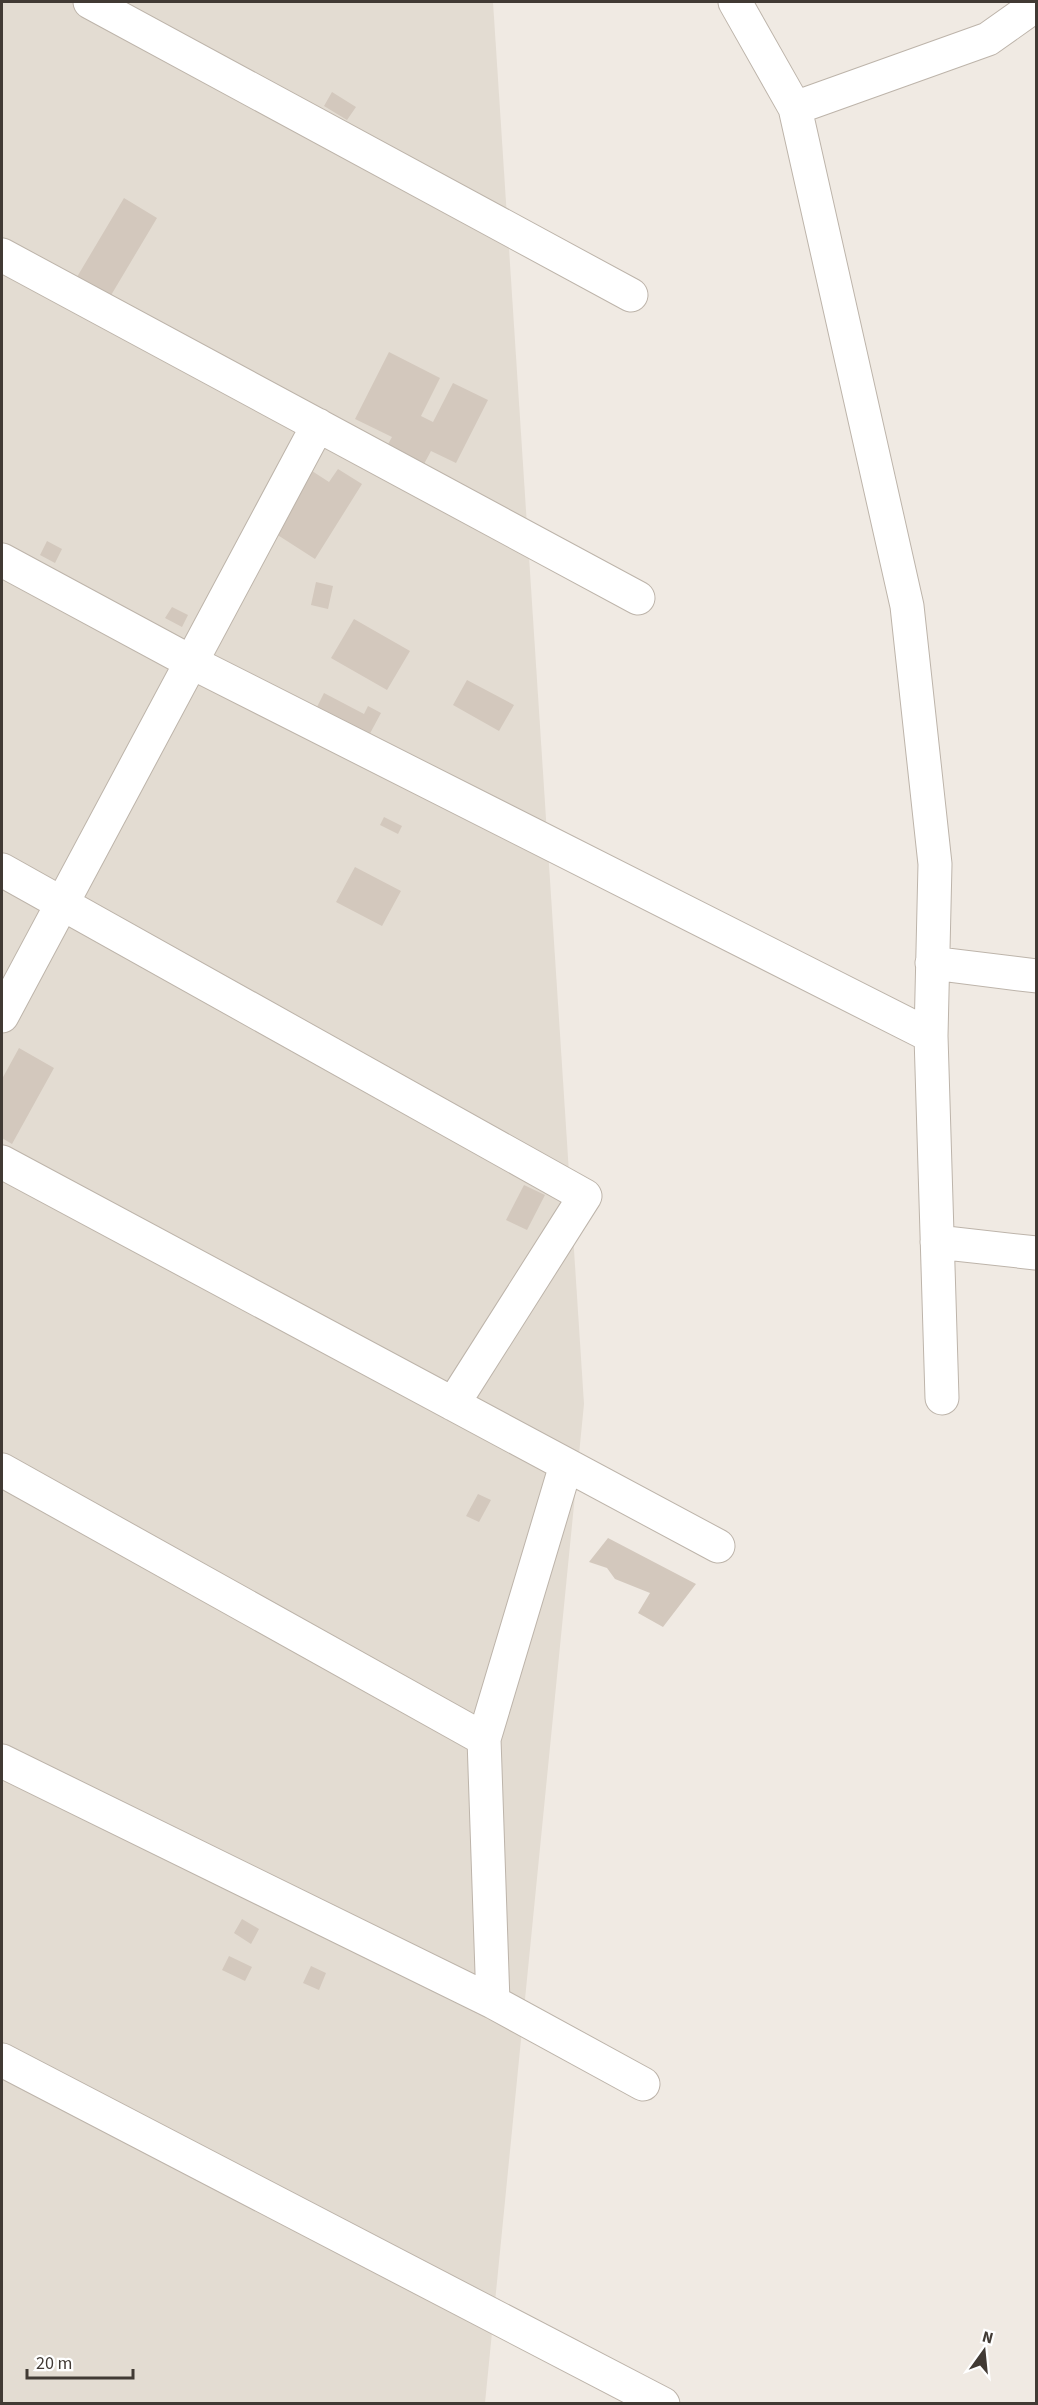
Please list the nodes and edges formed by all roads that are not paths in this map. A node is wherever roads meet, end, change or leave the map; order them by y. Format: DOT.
graph roads {
  1 [pos="90,2"];
  2 [pos="735,2"];
  3 [pos="1036,5"];
  4 [pos="795,108"];
  5 [pos="2,255"];
  6 [pos="631,295"];
  7 [pos="318,425"];
  8 [pos="2,560"];
  9 [pos="638,598"];
  10 [pos="191,662"];
  11 [pos="2,870"];
  12 [pos="63,905"];
  13 [pos="932,963"];
  14 [pos="1036,976"];
  15 [pos="2,1016"];
  16 [pos="930,1036"];
  17 [pos="2,1162"];
  18 [pos="937,1242"];
  19 [pos="1036,1253"];
  20 [pos="942,1398"];
  21 [pos="453,1404"];
  22 [pos="566,1465"];
  23 [pos="2,1470"];
  24 [pos="718,1546"];
  25 [pos="484,1739"];
  26 [pos="5,1771"];
  27 [pos="493,2002"];
  28 [pos="2,2060"];
  29 [pos="643,2084"];
  30 [pos="663,2403"];
  1 -- 6 [label="street"];
  2 -- 4 [label="street"];
  3 -- 4 [label="street"];
  4 -- 13 [label="street"];
  5 -- 7 [label="street"];
  7 -- 9 [label="street"];
  7 -- 10 [label="street"];
  8 -- 10 [label="street"];
  10 -- 12 [label="street"];
  10 -- 16 [label="street"];
  11 -- 12 [label="street"];
  12 -- 15 [label="street"];
  12 -- 21 [label="street"];
  13 -- 14 [label="street"];
  13 -- 16 [label="street"];
  16 -- 18 [label="street"];
  17 -- 21 [label="street"];
  18 -- 19 [label="street"];
  18 -- 20 [label="street"];
  21 -- 22 [label="street"];
  22 -- 24 [label="street"];
  22 -- 25 [label="street"];
  23 -- 25 [label="street"];
  25 -- 27 [label="street"];
  26 -- 27 [label="street"];
  27 -- 29 [label="street"];
  28 -- 30 [label="street"];
}
